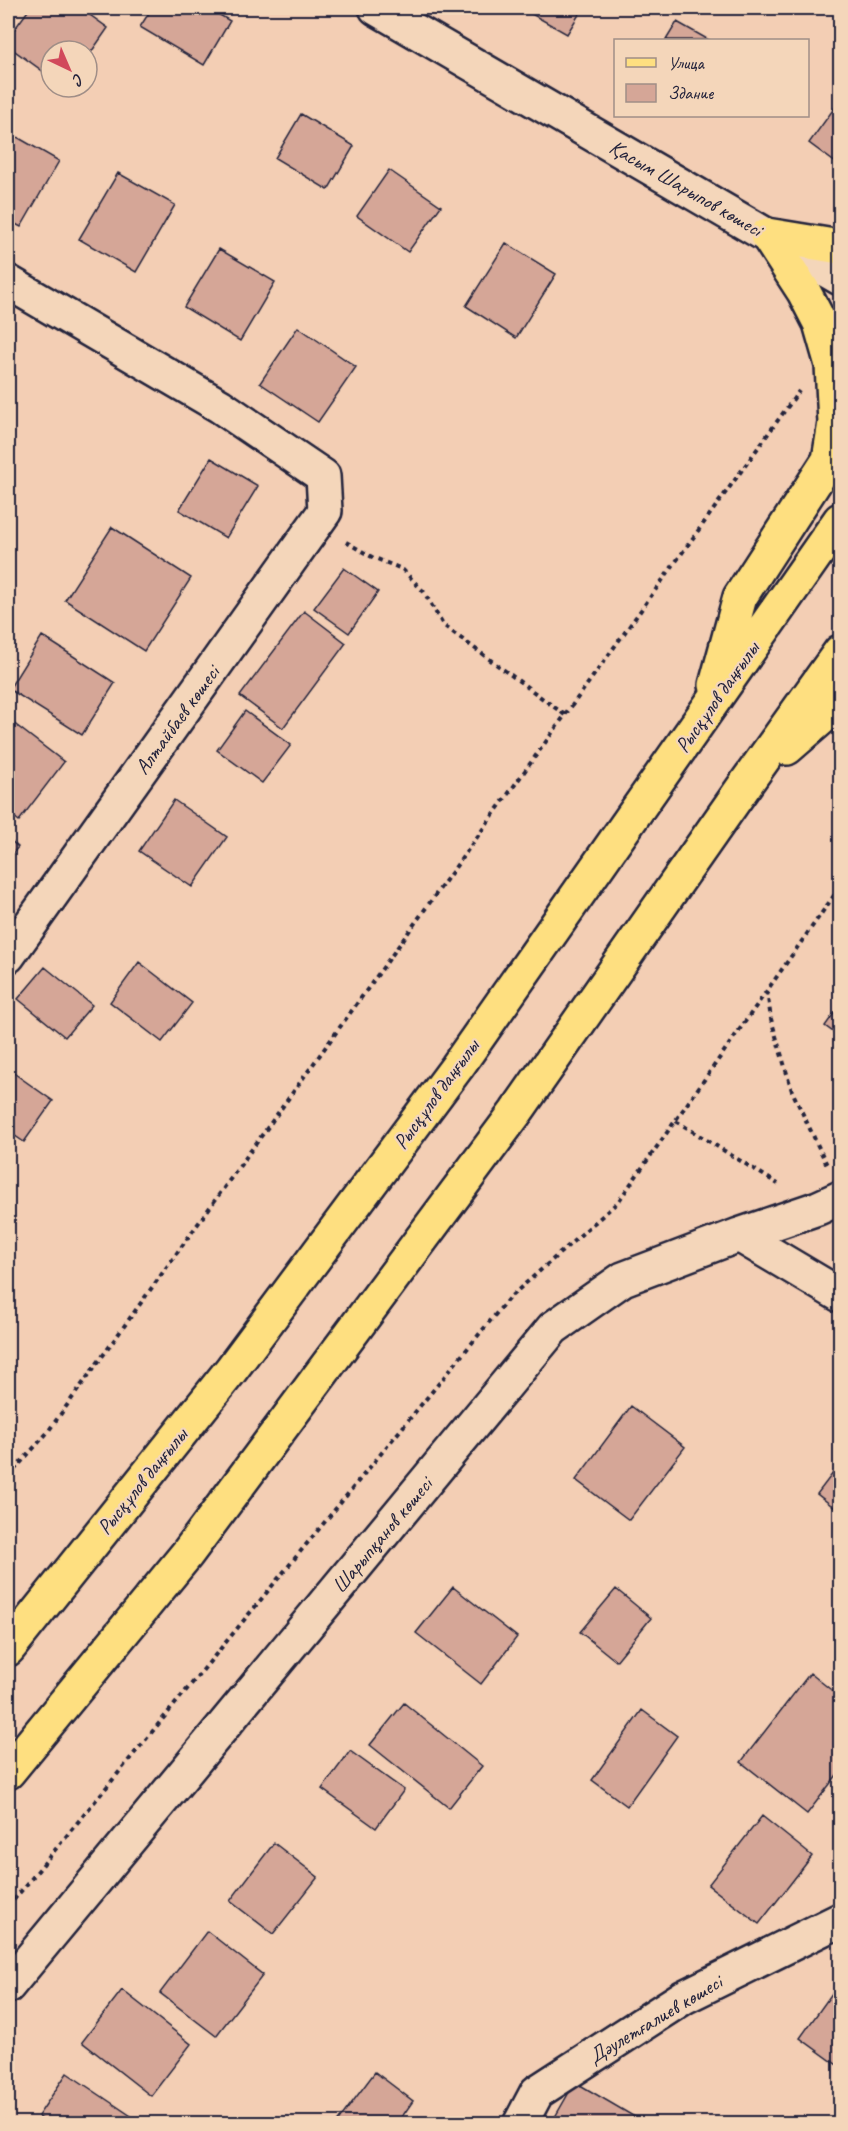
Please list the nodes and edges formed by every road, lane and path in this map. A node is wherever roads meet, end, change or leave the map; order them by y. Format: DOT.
graph roads {
  1 [pos="376,8"];
  2 [pos="767,235"];
  3 [pos="840,247"];
  4 [pos="840,278"];
  5 [pos="8,282"];
  6 [pos="800,390"];
  7 [pos="840,520"];
  8 [pos="316,525"];
  9 [pos="840,652"];
  10 [pos="840,702"];
  11 [pos="710,709"];
  12 [pos="565,715"];
  13 [pos="747,782"];
  14 [pos="840,886"];
  15 [pos="8,956"];
  16 [pos="767,991"];
  17 [pos="676,1121"];
  18 [pos="829,1192"];
  19 [pos="739,1235"];
  20 [pos="840,1295"];
  21 [pos="8,1477"];
  22 [pos="8,1649"];
  23 [pos="8,1772"];
  24 [pos="8,1907"];
  25 [pos="840,1920"];
  26 [pos="8,1986"];
  27 [pos="520,2124"];
  1 -- 2 [label="street, Қасым Шарыпов көшесі"];
  2 -- 3 [label="main road"];
  2 -- 4 [label="street, Қасым Шарыпов көшесі"];
  2 -- 11 [label="main road"];
  5 -- 8 [label="street, Алтайбаев көшесі"];
  6 -- 12 [label="path"];
  7 -- 11 [label="main road, Рысқұлов даңғылы"];
  8 -- 12 [label="path"];
  8 -- 15 [label="street, Алтайбаев көшесі"];
  9 -- 13 [label="main road"];
  10 -- 13 [label="main road"];
  11 -- 22 [label="main road, Рысқұлов даңғылы"];
  12 -- 21 [label="path"];
  13 -- 23 [label="main road"];
  14 -- 16 [label="path"];
  16 -- 17 [label="path"];
  16 -- 18 [label="path"];
  17 -- 18 [label="path"];
  17 -- 24 [label="path"];
  18 -- 19 [label="street, Шарыпқанов көшесі"];
  19 -- 20 [label="street"];
  19 -- 26 [label="street, Шарыпқанов көшесі"];
  25 -- 27 [label="street, Дәулетғалиев көшесі"];
}
